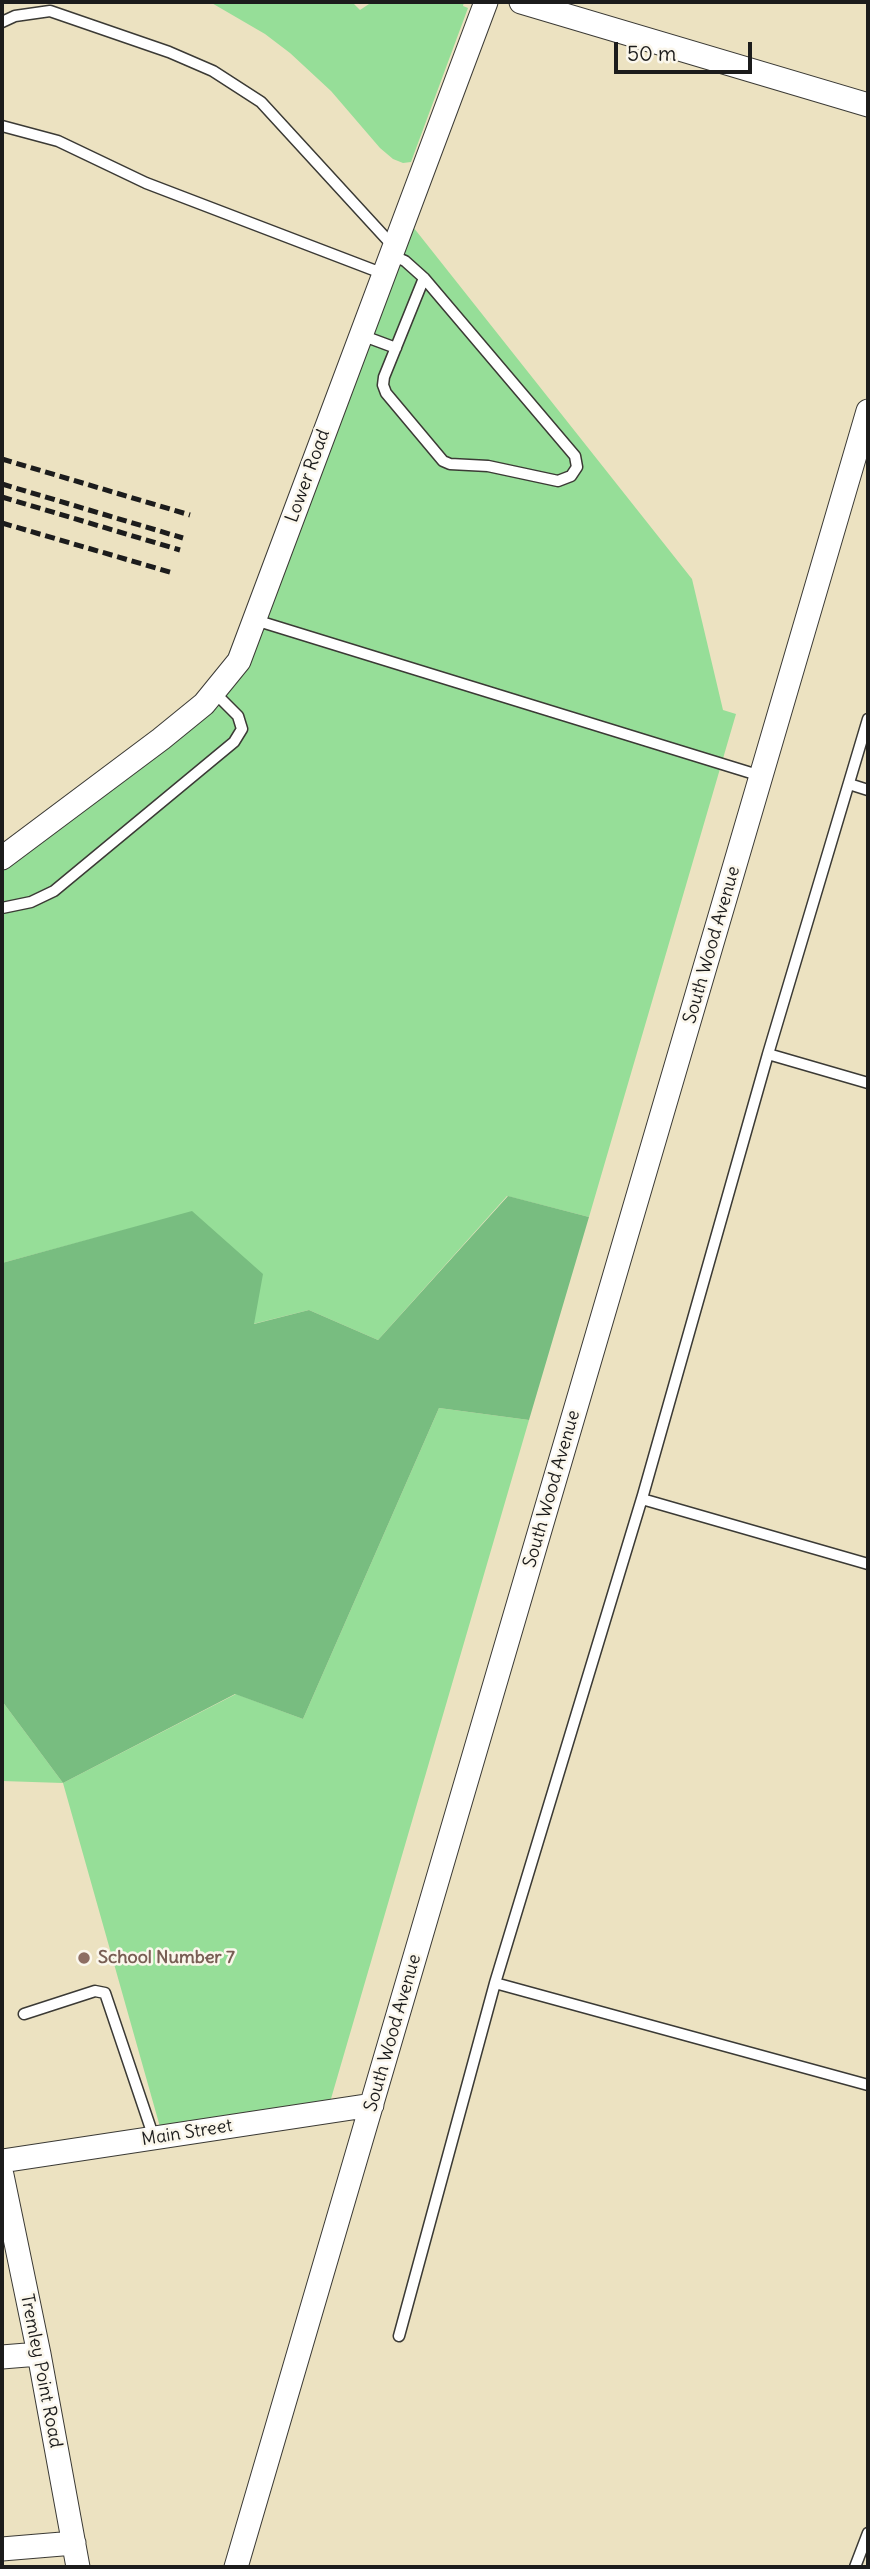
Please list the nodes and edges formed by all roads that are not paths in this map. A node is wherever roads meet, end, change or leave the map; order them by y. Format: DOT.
graph roads {
  1 [pos="486,2"];
  2 [pos="520,2"];
  3 [pos="2,22"];
  4 [pos="868,105"];
  5 [pos="2,126"];
  6 [pos="389,259"];
  7 [pos="424,278"];
  8 [pos="361,335"];
  9 [pos="396,348"];
  10 [pos="868,411"];
  11 [pos="255,620"];
  12 [pos="215,692"];
  13 [pos="868,719"];
  14 [pos="761,776"];
  15 [pos="849,784"];
  16 [pos="868,790"];
  17 [pos="2,858"];
  18 [pos="2,908"];
  19 [pos="768,1054"];
  20 [pos="868,1083"];
  21 [pos="642,1499"];
  22 [pos="868,1564"];
  23 [pos="495,1983"];
  24 [pos="24,2014"];
  25 [pos="868,2085"];
  26 [pos="372,2105"];
  27 [pos="153,2138"];
  28 [pos="2,2161"];
  29 [pos="2,2175"];
  30 [pos="399,2336"];
  31 [pos="39,2354"];
  32 [pos="2,2357"];
  33 [pos="868,2533"];
  34 [pos="74,2543"];
  35 [pos="2,2549"];
  36 [pos="78,2567"];
  37 [pos="236,2567"];
  38 [pos="855,2567"];
  1 -- 6 [label="street, Lower Road"];
  2 -- 4 [label="street"];
  3 -- 6 [label="lane"];
  5 -- 6 [label="lane"];
  6 -- 7 [label="lane"];
  6 -- 8 [label="street, Lower Road"];
  7 -- 9 [label="lane"];
  7 -- 9 [label="lane"];
  8 -- 9 [label="lane"];
  8 -- 11 [label="street, Lower Road"];
  10 -- 14 [label="street, South Wood Avenue"];
  11 -- 12 [label="street, Lower Road"];
  11 -- 14 [label="lane"];
  12 -- 17 [label="street, Lower Road"];
  12 -- 18 [label="lane"];
  13 -- 15 [label="lane"];
  14 -- 26 [label="street, South Wood Avenue"];
  15 -- 16 [label="lane"];
  15 -- 19 [label="lane"];
  19 -- 20 [label="lane"];
  19 -- 21 [label="lane"];
  21 -- 22 [label="lane"];
  21 -- 23 [label="lane"];
  23 -- 25 [label="lane"];
  23 -- 30 [label="lane"];
  24 -- 27 [label="lane"];
  26 -- 27 [label="street, Main Street"];
  26 -- 37 [label="street, South Wood Avenue"];
  27 -- 28 [label="street, Main Street"];
  29 -- 31 [label="street, Tremley Point Road"];
  31 -- 32 [label="street"];
  31 -- 34 [label="street, Tremley Point Road"];
  33 -- 38 [label="lane"];
  34 -- 35 [label="street"];
  34 -- 36 [label="street, Tremley Point Road"];
}
